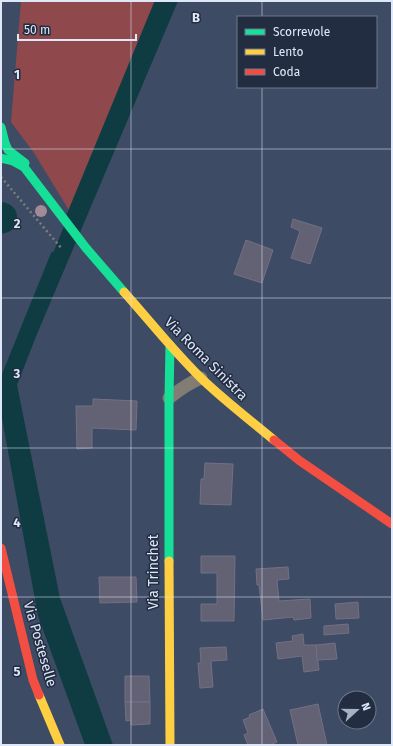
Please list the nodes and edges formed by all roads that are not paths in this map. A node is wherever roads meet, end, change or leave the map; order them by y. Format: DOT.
graph roads {
  1 [pos="1,133"];
  2 [pos="1,158"];
  3 [pos="48,198"];
  4 [pos="170,345"];
  5 [pos="201,378"];
  6 [pos="169,398"];
  7 [pos="392,524"];
  8 [pos="1,548"];
  9 [pos="60,745"];
  10 [pos="170,745"];
  1 -- 3 [label="main road, Via Roma Sinistra"];
  2 -- 3 [label="main road, Via Roma Sinistra"];
  3 -- 4 [label="main road, Via Roma Sinistra"];
  4 -- 5 [label="main road, Via Roma Sinistra"];
  4 -- 6 [label="main road, Via Trinchet"];
  5 -- 6 [label="street"];
  5 -- 7 [label="main road, Via Roma Sinistra"];
  6 -- 10 [label="main road, Via Trinchet"];
  8 -- 9 [label="main road, Via Posteselle"];
}
